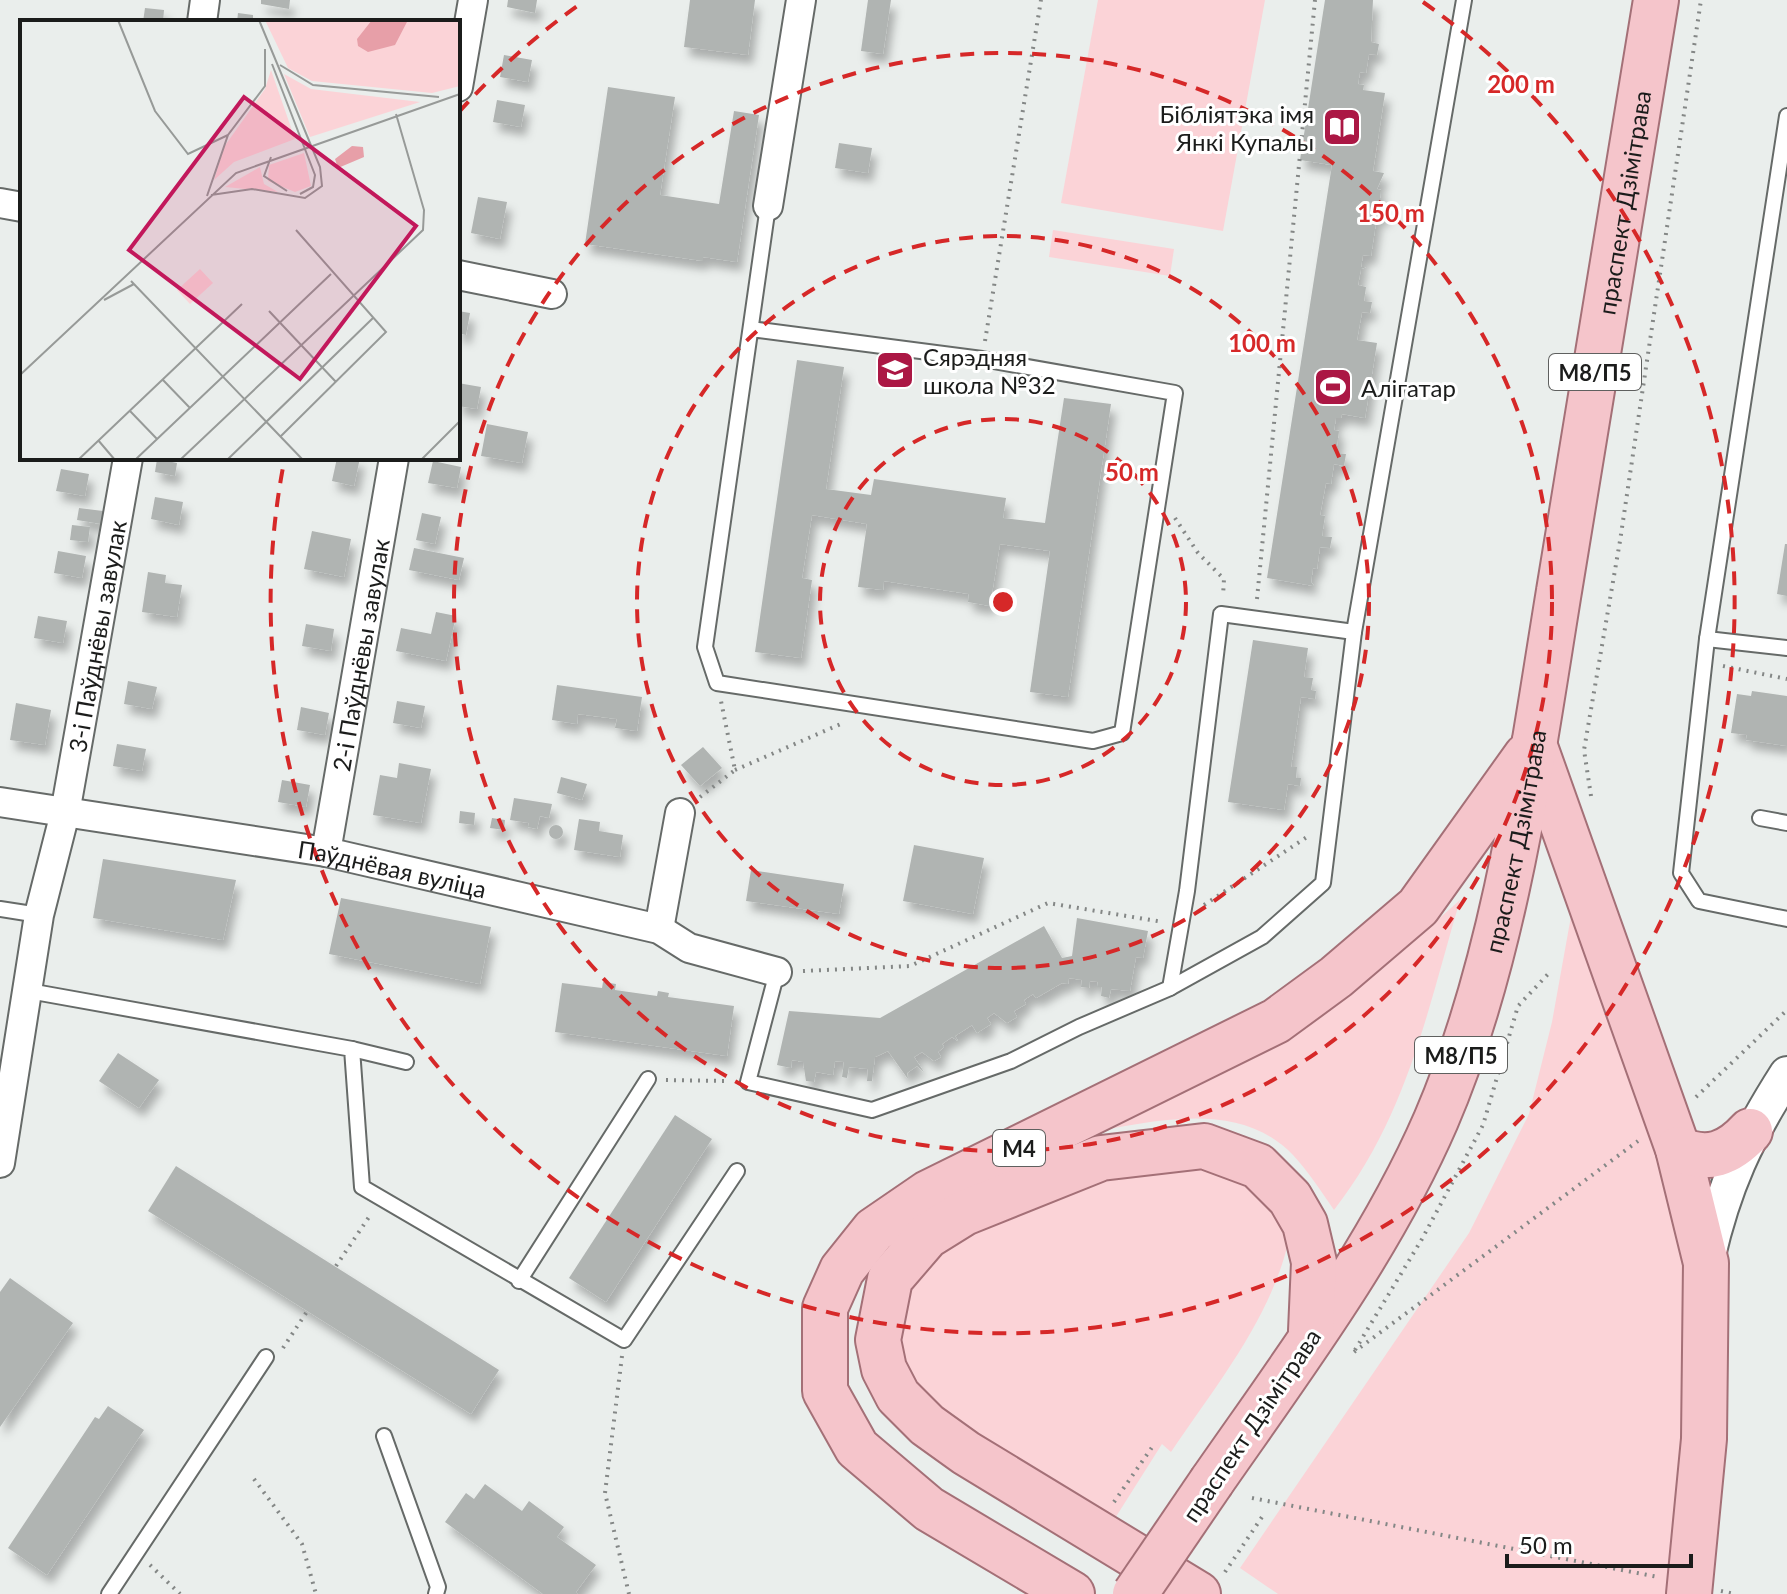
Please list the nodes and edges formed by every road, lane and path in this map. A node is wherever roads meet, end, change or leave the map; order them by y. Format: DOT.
graph roads {
  1 [pos="205,0"];
  2 [pos="473,0"];
  3 [pos="801,0"];
  4 [pos="1041,0"];
  5 [pos="1315,0"];
  6 [pos="1464,0"];
  7 [pos="1656,0"];
  8 [pos="1701,0"];
  9 [pos="202,20"];
  10 [pos="460,75"];
  11 [pos="1787,116"];
  12 [pos="0,203"];
  13 [pos="768,206"];
  14 [pos="20,207"];
  15 [pos="460,275"];
  16 [pos="552,294"];
  17 [pos="751,329"];
  18 [pos="982,359"];
  19 [pos="128,460"];
  20 [pos="394,460"];
  21 [pos="1159,494"];
  22 [pos="1221,614"];
  23 [pos="1255,619"];
  24 [pos="1354,632"];
  25 [pos="1707,639"];
  26 [pos="1787,648"];
  27 [pos="1705,662"];
  28 [pos="1787,679"];
  29 [pos="717,683"];
  30 [pos="878,707"];
  31 [pos="1534,744"];
  32 [pos="735,770"];
  33 [pos="1592,801"];
  34 [pos="0,802"];
  35 [pos="65,813"];
  36 [pos="680,813"];
  37 [pos="1760,818"];
  38 [pos="1331,822"];
  39 [pos="1787,823"];
  40 [pos="326,852"];
  41 [pos="0,909"];
  42 [pos="39,915"];
  43 [pos="1787,919"];
  44 [pos="1180,925"];
  45 [pos="659,929"];
  46 [pos="777,972"];
  47 [pos="1170,988"];
  48 [pos="29,991"];
  49 [pos="1787,1010"];
  50 [pos="352,1049"];
  51 [pos="406,1062"];
  52 [pos="1787,1074"];
  53 [pos="648,1079"];
  54 [pos="748,1082"];
  55 [pos="1750,1131"];
  56 [pos="1672,1135"];
  57 [pos="0,1163"];
  58 [pos="737,1171"];
  59 [pos="381,1198"];
  60 [pos="1706,1263"];
  61 [pos="336,1266"];
  62 [pos="519,1281"];
  63 [pos="308,1310"];
  64 [pos="1311,1338"];
  65 [pos="624,1340"];
  66 [pos="282,1349"];
  67 [pos="1354,1352"];
  68 [pos="266,1357"];
  69 [pos="384,1436"];
  70 [pos="1155,1443"];
  71 [pos="254,1479"];
  72 [pos="1252,1498"];
  73 [pos="1114,1502"];
  74 [pos="1262,1517"];
  75 [pos="137,1552"];
  76 [pos="1212,1583"];
  77 [pos="1689,1588"];
  78 [pos="109,1594"];
  79 [pos="180,1594"];
  80 [pos="316,1594"];
  81 [pos="436,1594"];
  82 [pos="629,1594"];
  83 [pos="1072,1594"];
  84 [pos="1135,1594"];
  85 [pos="1735,1594"];
  1 -- 9 [label="street"];
  2 -- 10 [label="street"];
  3 -- 13 [label="street"];
  4 -- 18 [label="path"];
  5 -- 23 [label="path"];
  6 -- 24 [label="lane"];
  7 -- 31 [label="main road, праспект Дзімітрава / М8/П5"];
  8 -- 33 [label="path"];
  11 -- 25 [label="lane"];
  12 -- 14 [label="street"];
  13 -- 17 [label="lane"];
  15 -- 16 [label="street"];
  17 -- 18 [label="lane"];
  17 -- 29 [label="lane"];
  18 -- 21 [label="lane"];
  19 -- 35 [label="street, 3-і Паўднёвы завулак"];
  20 -- 40 [label="street, 2-і Паўднёвы завулак"];
  21 -- 22 [label="path"];
  21 -- 30 [label="lane"];
  22 -- 23 [label="lane"];
  22 -- 44 [label="lane"];
  23 -- 24 [label="lane"];
  24 -- 38 [label="lane"];
  25 -- 26 [label="lane"];
  25 -- 27 [label="lane"];
  27 -- 28 [label="path"];
  27 -- 43 [label="lane"];
  29 -- 30 [label="lane"];
  29 -- 32 [label="path"];
  30 -- 32 [label="path"];
  31 -- 56 [label="main road"];
  31 -- 64 [label="main road, праспект Дзімітрава / М8/П5"];
  31 -- 83 [label="main road, М4"];
  32 -- 36 [label="path"];
  34 -- 35 [label="street, Паўднёвая вуліца"];
  35 -- 40 [label="street, Паўднёвая вуліца"];
  35 -- 42 [label="street, 3-і Паўднёвы завулак"];
  36 -- 45 [label="street"];
  37 -- 39 [label="lane"];
  38 -- 44 [label="path"];
  38 -- 47 [label="lane"];
  40 -- 45 [label="street, Паўднёвая вуліца"];
  41 -- 42 [label="lane"];
  42 -- 48 [label="street, 3-і Паўднёвы завулак"];
  44 -- 46 [label="path"];
  44 -- 47 [label="lane"];
  45 -- 46 [label="street, Паўднёвая вуліца"];
  46 -- 54 [label="lane"];
  47 -- 54 [label="lane"];
  48 -- 50 [label="lane"];
  48 -- 57 [label="street, 3-і Паўднёвы завулак"];
  49 -- 56 [label="path"];
  50 -- 51 [label="lane"];
  50 -- 59 [label="lane"];
  52 -- 55 [label="street"];
  53 -- 54 [label="path"];
  53 -- 62 [label="lane"];
  55 -- 56 [label="main road"];
  55 -- 60 [label="street"];
  56 -- 60 [label="main road"];
  56 -- 67 [label="path"];
  58 -- 65 [label="lane"];
  59 -- 61 [label="path"];
  59 -- 62 [label="lane"];
  60 -- 77 [label="main road"];
  62 -- 65 [label="lane"];
  63 -- 66 [label="path"];
  64 -- 76 [label="main road, М4"];
  64 -- 84 [label="main road, праспект Дзімітрава / М8/П5, bridge"];
  65 -- 82 [label="path"];
  68 -- 75 [label="lane"];
  69 -- 81 [label="lane"];
  70 -- 73 [label="path"];
  71 -- 80 [label="path"];
  72 -- 77 [label="path"];
  74 -- 76 [label="path"];
  75 -- 78 [label="lane"];
  75 -- 79 [label="path"];
  77 -- 85 [label="path"];
}
